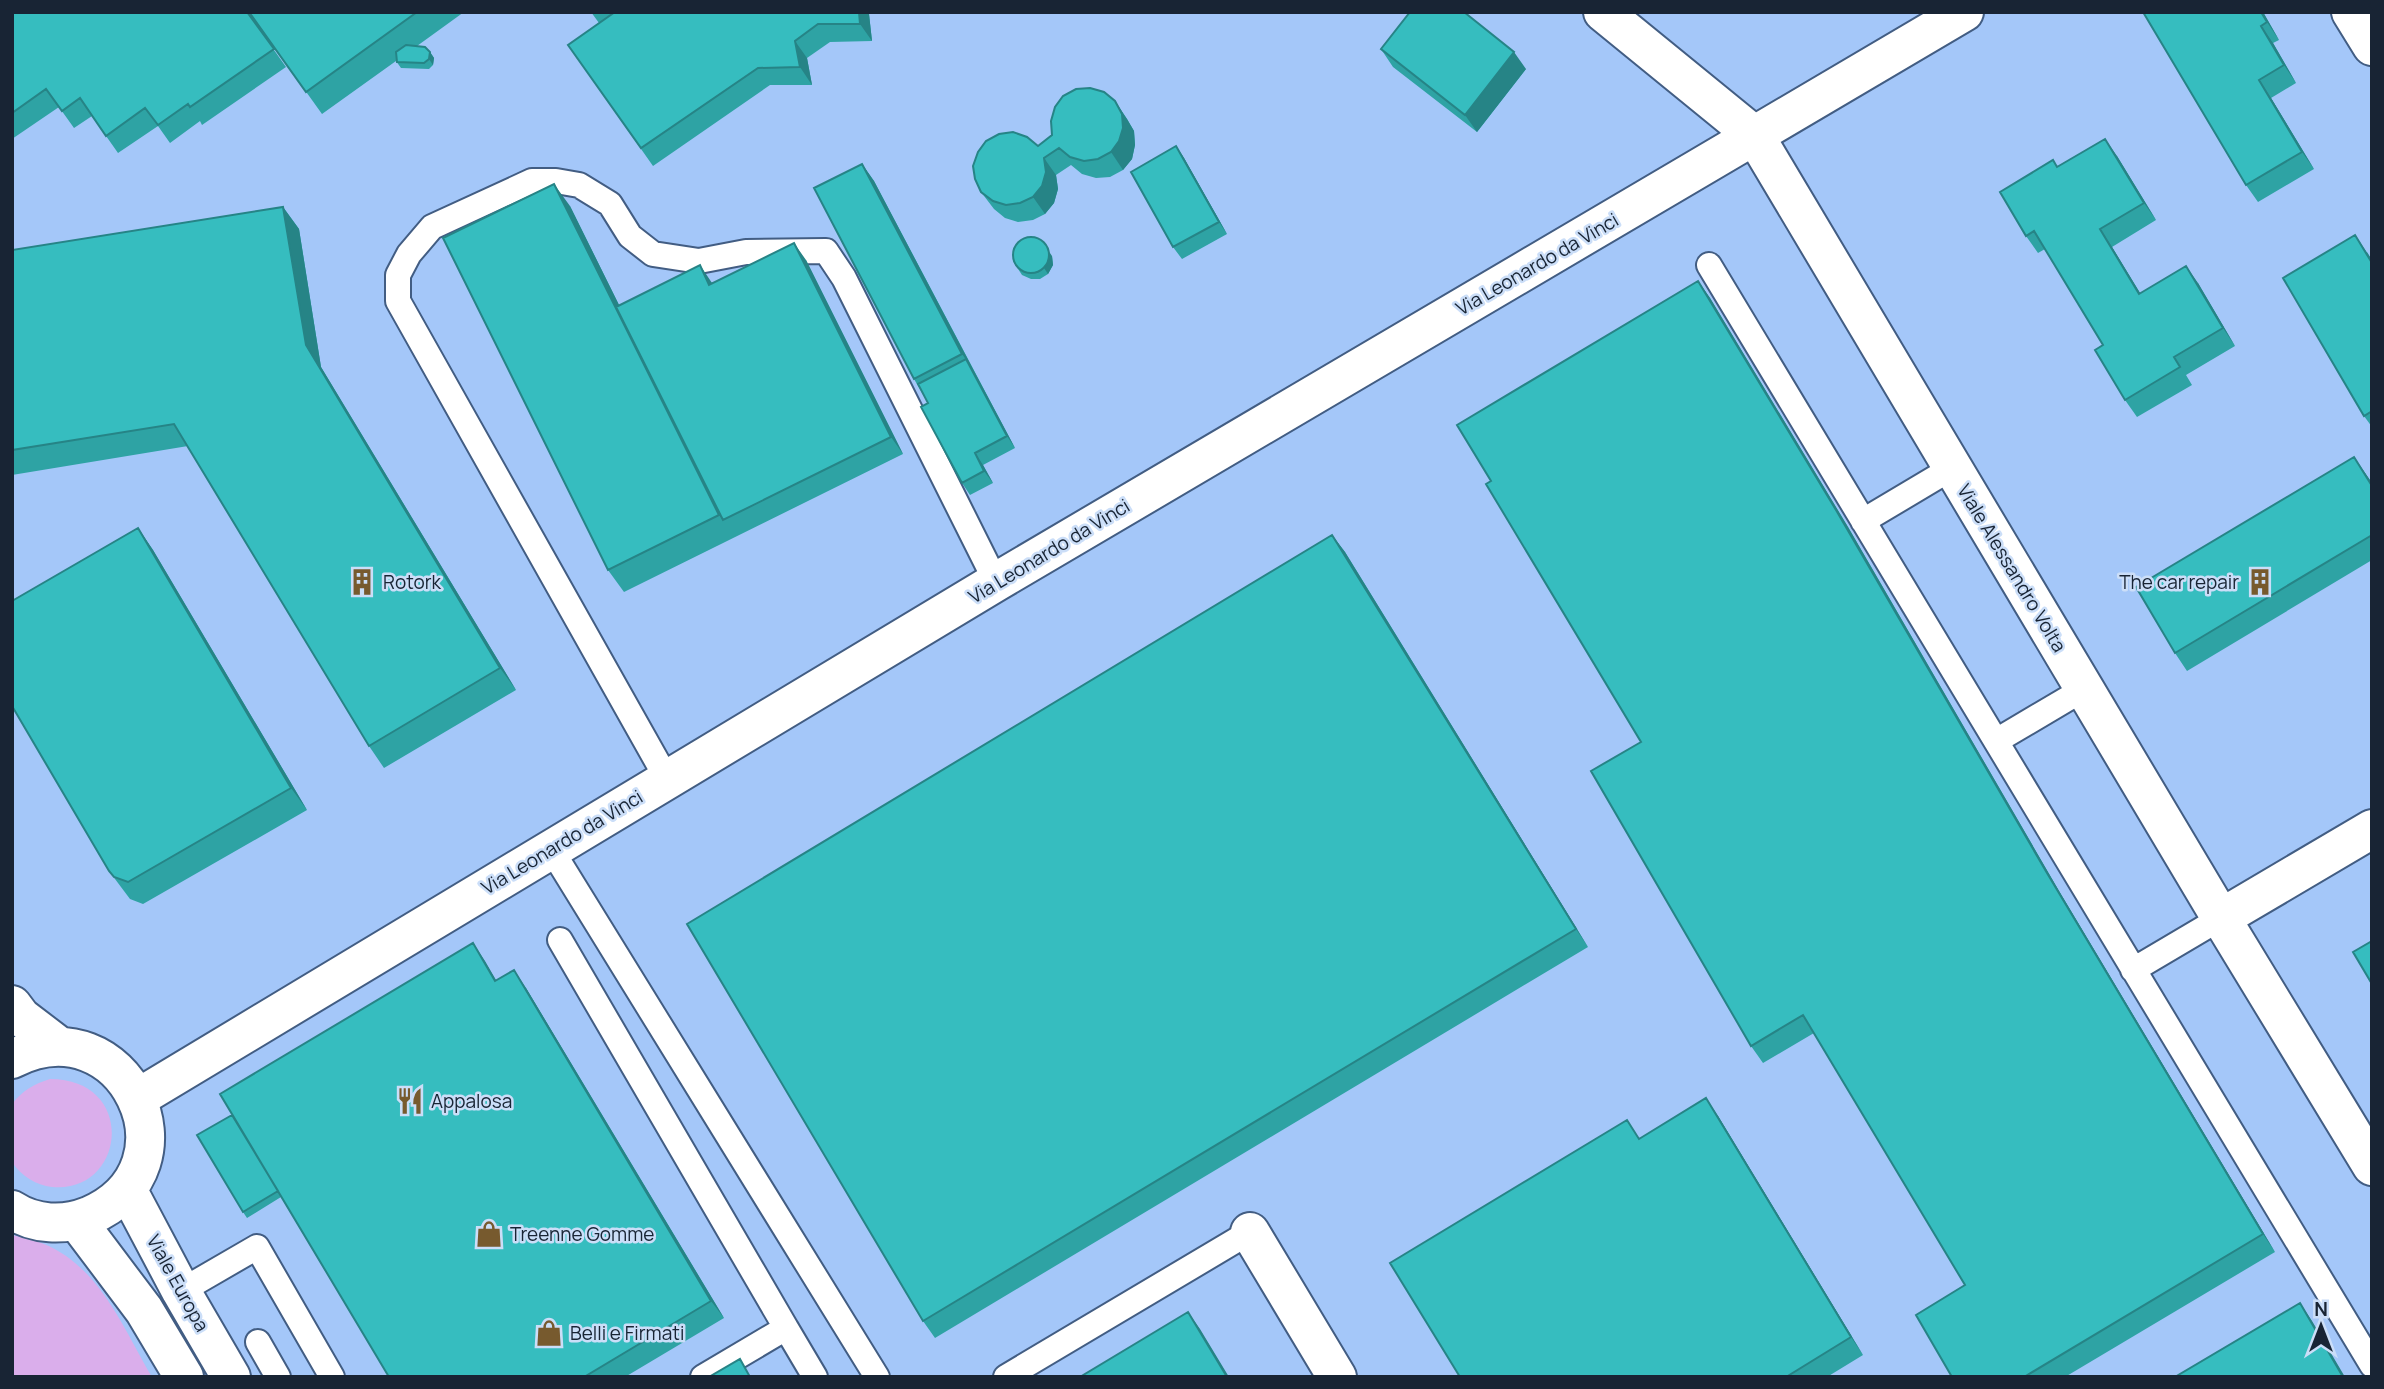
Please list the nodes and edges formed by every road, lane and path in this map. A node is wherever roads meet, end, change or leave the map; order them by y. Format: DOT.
graph roads {
  1 [pos="1603,12"];
  2 [pos="1964,12"];
  3 [pos="2351,12"];
  4 [pos="2372,46"];
  5 [pos="1755,136"];
  6 [pos="1709,265"];
  7 [pos="1952,468"];
  8 [pos="1863,521"];
  9 [pos="996,582"];
  10 [pos="2084,688"];
  11 [pos="1996,741"];
  12 [pos="667,779"];
  13 [pos="2372,829"];
  14 [pos="551,849"];
  15 [pos="2221,918"];
  16 [pos="560,940"];
  17 [pos="2133,970"];
  18 [pos="12,1005"];
  19 [pos="59,1046"];
  20 [pos="12,1059"];
  21 [pos="138,1098"];
  22 [pos="2372,1166"];
  23 [pos="127,1189"];
  24 [pos="12,1210"];
  25 [pos="77,1221"];
  26 [pos="1250,1232"];
  27 [pos="181,1291"];
  28 [pos="786,1328"];
  29 [pos="258,1342"];
  30 [pos="2372,1366"];
  31 [pos="184,1377"];
  32 [pos="231,1377"];
  33 [pos="278,1377"];
  34 [pos="332,1377"];
  35 [pos="703,1377"];
  36 [pos="815,1377"];
  37 [pos="877,1377"];
  38 [pos="1006,1377"];
  39 [pos="1337,1377"];
  1 -- 5 [label="street, Viale Alessandro Volta"];
  2 -- 5 [label="street, Via Leonardo da Vinci"];
  3 -- 4 [label="street"];
  5 -- 7 [label="street, Viale Alessandro Volta"];
  5 -- 9 [label="street, Via Leonardo da Vinci"];
  6 -- 8 [label="lane"];
  7 -- 8 [label="lane"];
  7 -- 10 [label="street, Viale Alessandro Volta"];
  8 -- 11 [label="lane"];
  9 -- 12 [label="street, Via Leonardo da Vinci"];
  9 -- 12 [label="lane"];
  10 -- 11 [label="lane"];
  10 -- 15 [label="street, Viale Alessandro Volta"];
  11 -- 17 [label="lane"];
  12 -- 14 [label="street, Via Leonardo da Vinci"];
  13 -- 15 [label="street"];
  14 -- 21 [label="street, Via Leonardo da Vinci"];
  14 -- 37 [label="lane"];
  15 -- 17 [label="lane"];
  15 -- 22 [label="street, Viale Alessandro Volta"];
  16 -- 28 [label="lane"];
  17 -- 30 [label="lane"];
  18 -- 19 [label="street"];
  19 -- 20 [label="street"];
  19 -- 21 [label="street"];
  21 -- 23 [label="street"];
  23 -- 25 [label="street"];
  23 -- 27 [label="street, Viale Europa"];
  24 -- 25 [label="street"];
  25 -- 31 [label="street"];
  26 -- 38 [label="lane"];
  26 -- 39 [label="street"];
  27 -- 32 [label="street, Viale Europa"];
  27 -- 34 [label="lane"];
  28 -- 35 [label="lane"];
  28 -- 36 [label="lane"];
  29 -- 33 [label="lane"];
}
